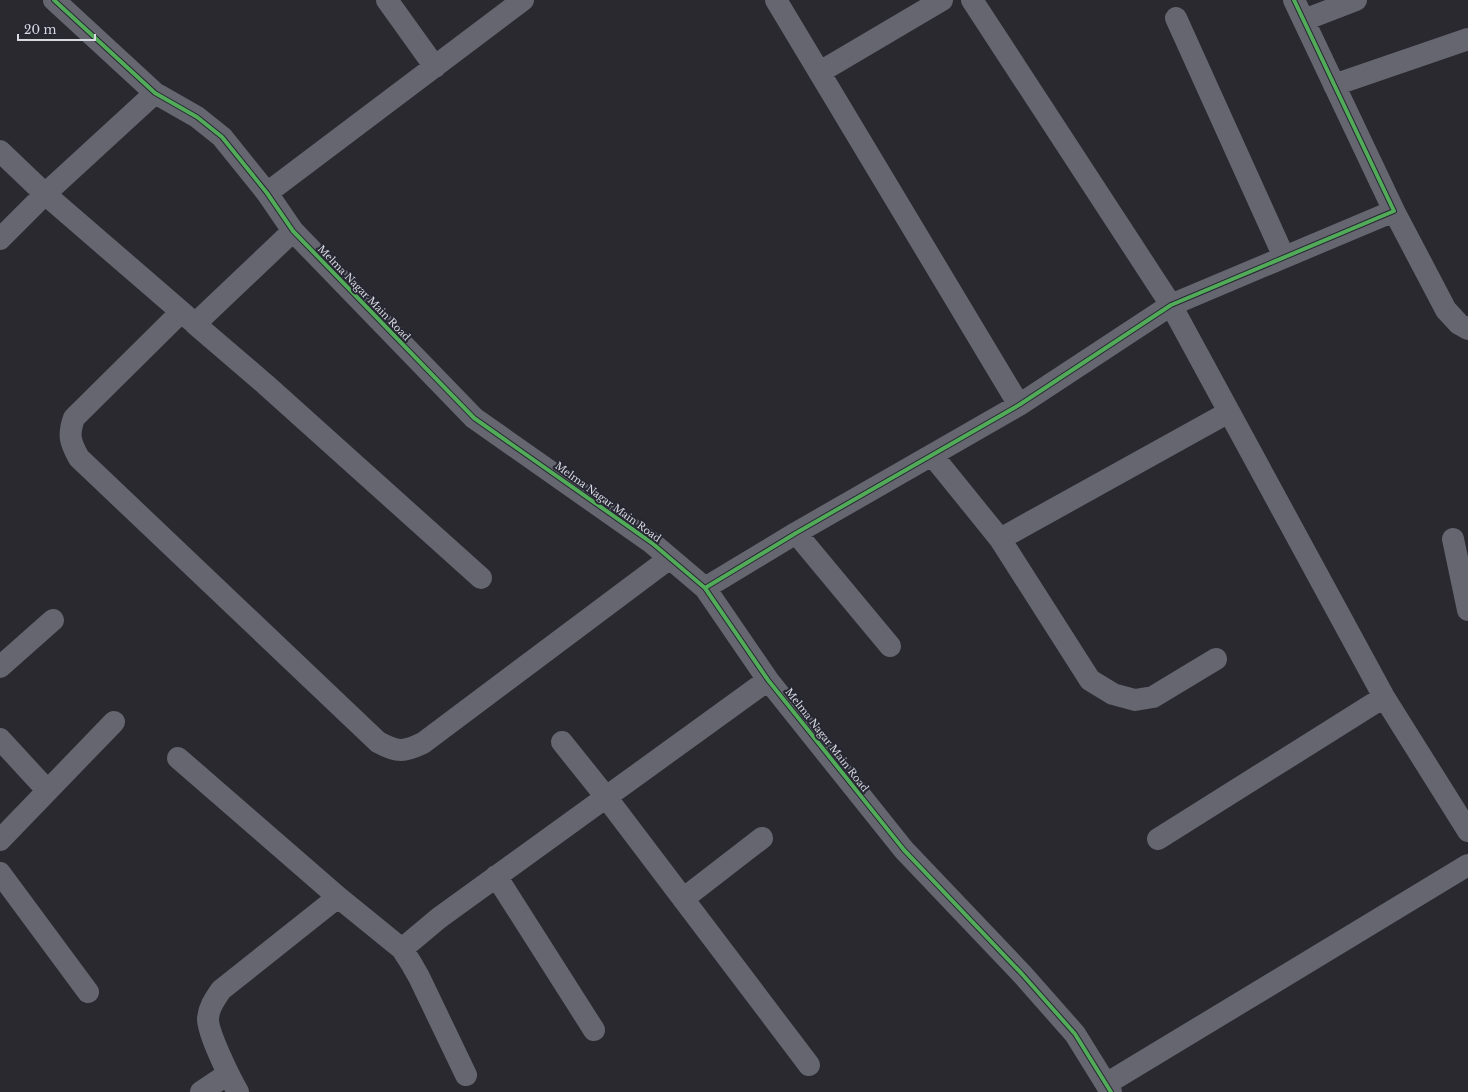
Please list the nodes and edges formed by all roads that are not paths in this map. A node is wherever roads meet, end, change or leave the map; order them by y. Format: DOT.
graph roads {
  1 [pos="54,0"];
  2 [pos="386,0"];
  3 [pos="776,0"];
  4 [pos="942,0"];
  5 [pos="972,0"];
  6 [pos="1294,0"];
  7 [pos="1356,0"];
  8 [pos="521,1"];
  9 [pos="1176,18"];
  10 [pos="1304,20"];
  11 [pos="1468,38"];
  12 [pos="434,67"];
  13 [pos="820,72"];
  14 [pos="1334,85"];
  15 [pos="155,93"];
  16 [pos="0,151"];
  17 [pos="267,193"];
  18 [pos="45,194"];
  19 [pos="1394,211"];
  20 [pos="292,231"];
  21 [pos="0,238"];
  22 [pos="1284,257"];
  23 [pos="1172,305"];
  24 [pos="188,318"];
  25 [pos="1468,328"];
  26 [pos="1019,405"];
  27 [pos="1229,412"];
  28 [pos="932,455"];
  29 [pos="796,533"];
  30 [pos="1453,538"];
  31 [pos="1000,539"];
  32 [pos="670,558"];
  33 [pos="481,578"];
  34 [pos="705,588"];
  35 [pos="1468,610"];
  36 [pos="53,620"];
  37 [pos="890,646"];
  38 [pos="1216,659"];
  39 [pos="0,668"];
  40 [pos="768,680"];
  41 [pos="1384,697"];
  42 [pos="114,722"];
  43 [pos="0,739"];
  44 [pos="562,742"];
  45 [pos="178,758"];
  46 [pos="47,790"];
  47 [pos="606,797"];
  48 [pos="1468,831"];
  49 [pos="762,838"];
  50 [pos="1158,839"];
  51 [pos="0,840"];
  52 [pos="1468,865"];
  53 [pos="0,873"];
  54 [pos="496,876"];
  55 [pos="338,897"];
  56 [pos="683,899"];
  57 [pos="402,949"];
  58 [pos="88,992"];
  59 [pos="594,1030"];
  60 [pos="809,1065"];
  61 [pos="466,1075"];
  62 [pos="233,1083"];
  63 [pos="1109,1088"];
  64 [pos="201,1092"];
  1 -- 15 [label="street, Melma Nagar Main Road"];
  2 -- 12 [label="street"];
  3 -- 13 [label="street"];
  4 -- 13 [label="street"];
  5 -- 23 [label="street"];
  6 -- 10 [label="street"];
  7 -- 10 [label="street"];
  8 -- 12 [label="street"];
  9 -- 22 [label="street"];
  10 -- 14 [label="street"];
  11 -- 14 [label="street"];
  12 -- 17 [label="street"];
  13 -- 26 [label="street"];
  14 -- 19 [label="street"];
  15 -- 17 [label="street, Melma Nagar Main Road"];
  15 -- 18 [label="street"];
  16 -- 18 [label="street"];
  17 -- 20 [label="street, Melma Nagar Main Road"];
  18 -- 21 [label="street"];
  18 -- 24 [label="street"];
  19 -- 22 [label="street"];
  19 -- 25 [label="street"];
  20 -- 24 [label="street"];
  20 -- 32 [label="street, Melma Nagar Main Road"];
  22 -- 23 [label="street"];
  23 -- 26 [label="street"];
  23 -- 27 [label="street"];
  24 -- 32 [label="street"];
  24 -- 33 [label="street"];
  26 -- 28 [label="street"];
  27 -- 31 [label="street"];
  27 -- 41 [label="street"];
  28 -- 29 [label="street"];
  28 -- 31 [label="street"];
  29 -- 34 [label="street"];
  29 -- 37 [label="street"];
  30 -- 35 [label="street"];
  31 -- 38 [label="street"];
  32 -- 34 [label="street, Melma Nagar Main Road"];
  34 -- 40 [label="street, Melma Nagar Main Road"];
  36 -- 39 [label="street"];
  40 -- 47 [label="street"];
  40 -- 63 [label="street, Melma Nagar Main Road"];
  41 -- 48 [label="street"];
  41 -- 50 [label="street"];
  42 -- 46 [label="street"];
  43 -- 46 [label="street"];
  44 -- 47 [label="street"];
  45 -- 55 [label="street"];
  46 -- 51 [label="street"];
  47 -- 54 [label="street"];
  47 -- 56 [label="street"];
  49 -- 56 [label="street"];
  52 -- 63 [label="street"];
  53 -- 58 [label="street"];
  54 -- 57 [label="street"];
  54 -- 59 [label="street"];
  55 -- 57 [label="street"];
  55 -- 62 [label="street"];
  56 -- 60 [label="street"];
  57 -- 61 [label="street"];
  62 -- 64 [label="street"];
}
